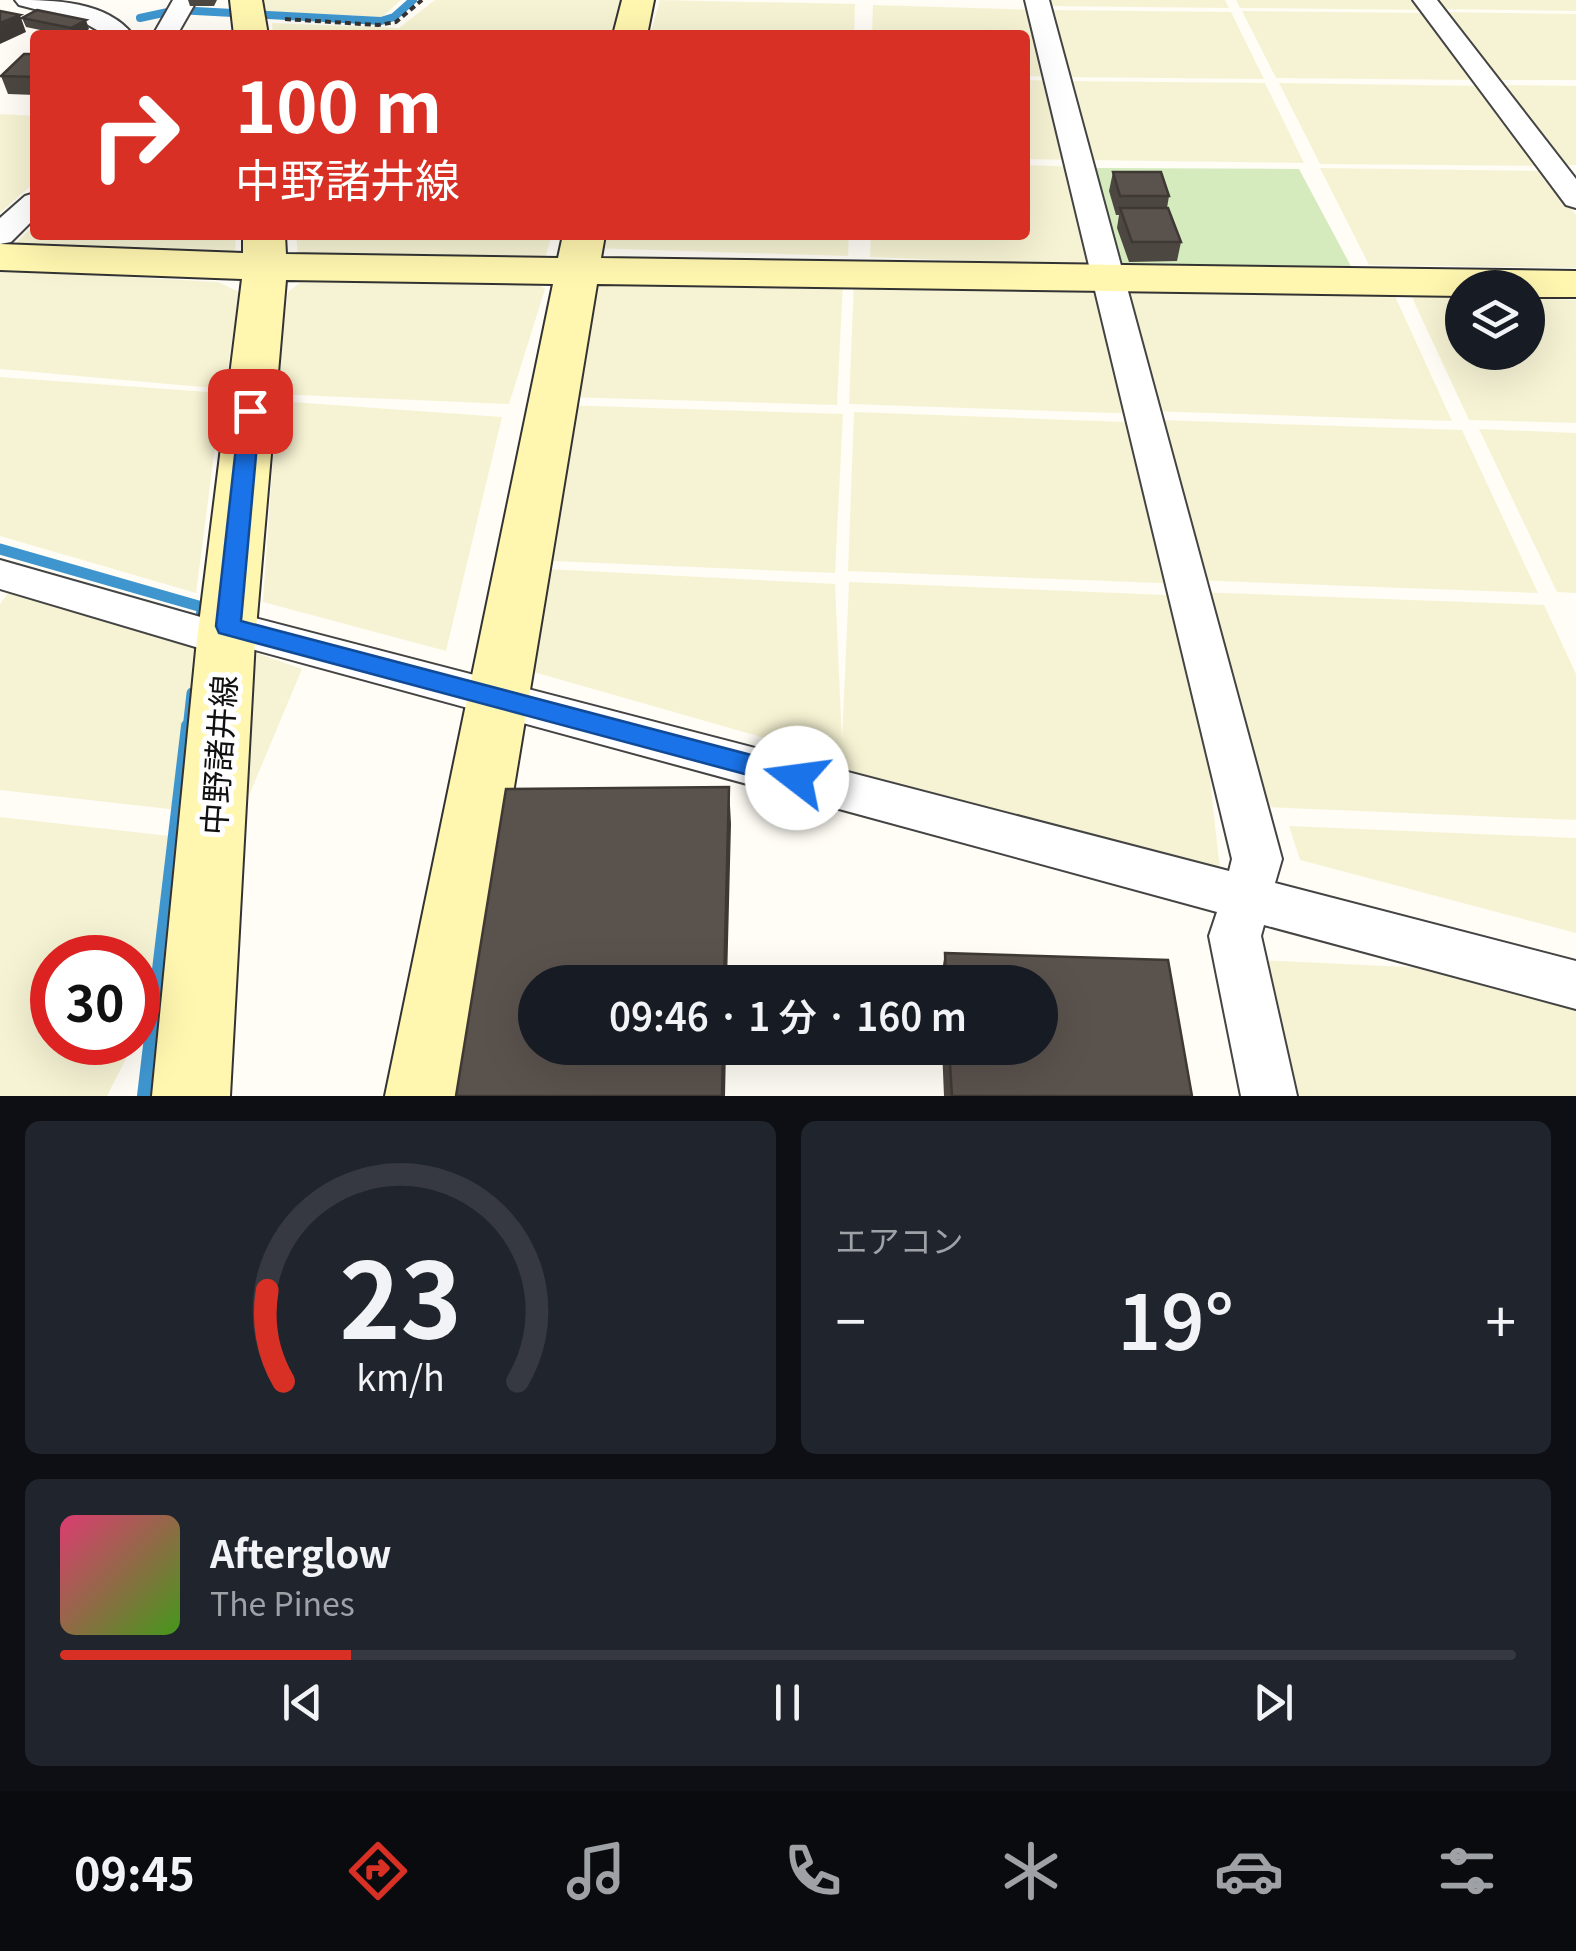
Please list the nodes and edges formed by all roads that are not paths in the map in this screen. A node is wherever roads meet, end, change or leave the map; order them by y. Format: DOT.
graph roads {
  1 [pos="27,0"];
  2 [pos="185,0"];
  3 [pos="638,0"];
  4 [pos="1037,0"];
  5 [pos="1425,0"];
  6 [pos="70,4"];
  7 [pos="116,30"];
  8 [pos="167,30"];
  9 [pos="631,30"];
  10 [pos="1576,199"];
  11 [pos="30,207"];
  12 [pos="0,235"];
  13 [pos="265,251"];
  14 [pos="580,252"];
  15 [pos="0,257"];
  16 [pos="1106,276"];
  17 [pos="1576,284"];
  18 [pos="0,574"];
  19 [pos="227,633"];
  20 [pos="498,698"];
  21 [pos="1251,878"];
  22 [pos="1576,985"];
  23 [pos="190,1096"];
  24 [pos="424,1096"];
  25 [pos="1269,1096"];
  1 -- 6 [label="street"];
  2 -- 8 [label="street"];
  3 -- 9 [label="street"];
  4 -- 16 [label="street"];
  5 -- 10 [label="street"];
  6 -- 7 [label="street"];
  11 -- 12 [label="street"];
  13 -- 14 [label="street"];
  13 -- 15 [label="street"];
  13 -- 19 [label="street, 中野諸井線"];
  14 -- 16 [label="street"];
  14 -- 20 [label="street"];
  16 -- 17 [label="street"];
  16 -- 21 [label="street"];
  18 -- 19 [label="street"];
  19 -- 20 [label="street"];
  19 -- 23 [label="street, 中野諸井線"];
  20 -- 21 [label="street"];
  20 -- 24 [label="street"];
  21 -- 22 [label="street"];
  21 -- 25 [label="street"];
}
